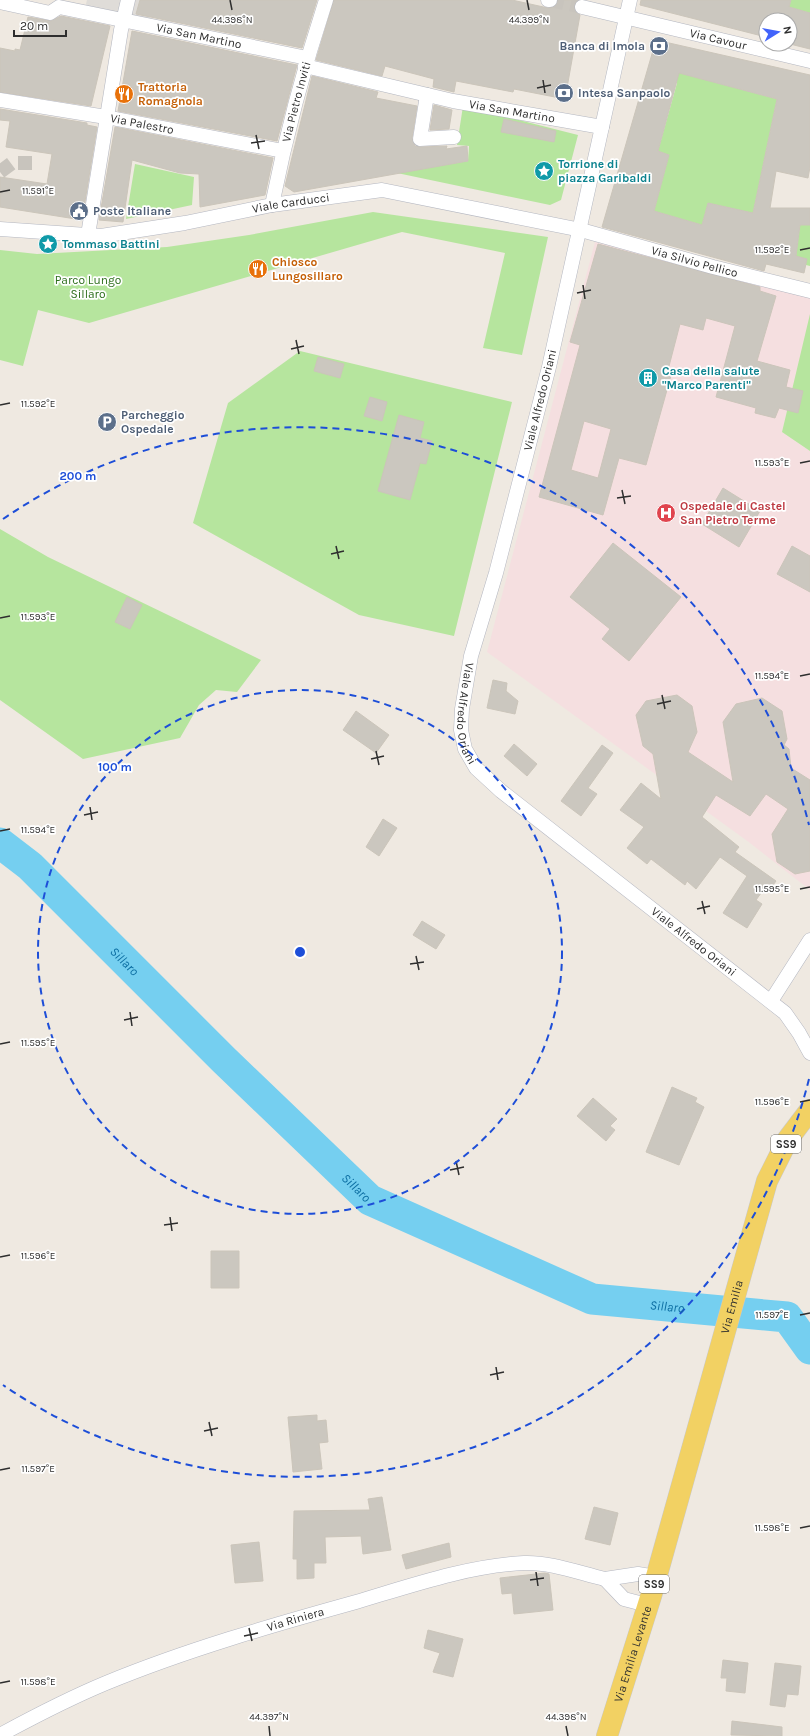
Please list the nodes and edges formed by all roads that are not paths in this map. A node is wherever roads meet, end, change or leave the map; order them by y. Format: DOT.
graph roads {
  1 [pos="128,0"];
  2 [pos="326,0"];
  3 [pos="630,0"];
  4 [pos="0,2"];
  5 [pos="582,7"];
  6 [pos="627,17"];
  7 [pos="122,21"];
  8 [pos="810,61"];
  9 [pos="306,62"];
  10 [pos="427,95"];
  11 [pos="0,100"];
  12 [pos="106,117"];
  13 [pos="602,127"];
  14 [pos="454,137"];
  15 [pos="283,151"];
  16 [pos="272,205"];
  17 [pos="0,229"];
  18 [pos="581,230"];
  19 [pos="88,235"];
  20 [pos="810,291"];
  21 [pos="810,940"];
  22 [pos="771,1001"];
  23 [pos="810,1053"];
  24 [pos="810,1110"];
  25 [pos="697,1432"];
  26 [pos="656,1576"];
  27 [pos="605,1580"];
  28 [pos="647,1605"];
  29 [pos="0,1735"];
  30 [pos="607,1736"];
  1 -- 7 [label="street"];
  2 -- 9 [label="street, Via Pietro Inviti"];
  3 -- 6 [label="street, Viale Alfredo Oriani"];
  4 -- 7 [label="street, Via San Martino"];
  5 -- 6 [label="street, Via Cavour"];
  6 -- 8 [label="street, Via Cavour"];
  6 -- 13 [label="street, Viale Alfredo Oriani"];
  7 -- 9 [label="street, Via San Martino"];
  7 -- 12 [label="street"];
  9 -- 10 [label="street, Via San Martino"];
  9 -- 15 [label="street, Via Pietro Inviti"];
  10 -- 13 [label="street, Via San Martino"];
  10 -- 14 [label="street"];
  11 -- 12 [label="street, Via Palestro"];
  12 -- 15 [label="street, Via Palestro"];
  12 -- 19 [label="street"];
  13 -- 18 [label="street, Viale Alfredo Oriani"];
  15 -- 16 [label="street, Via Pietro Inviti"];
  16 -- 18 [label="street, Viale Carducci"];
  16 -- 19 [label="street, Viale Carducci"];
  17 -- 19 [label="street, Viale Carducci"];
  18 -- 20 [label="street, Via Silvio Pellico"];
  18 -- 22 [label="street, Viale Alfredo Oriani"];
  21 -- 22 [label="street"];
  22 -- 23 [label="street, Viale Alfredo Oriani"];
  24 -- 25 [label="main road, Via Emilia / SS9"];
  25 -- 26 [label="main road, Via Emilia Levante / SS9"];
  26 -- 27 [label="street, Via Riniera"];
  26 -- 28 [label="main road, Via Emilia Levante / SS9"];
  27 -- 28 [label="street"];
  27 -- 29 [label="street, Via Riniera"];
  28 -- 30 [label="main road, Via Emilia Levante / SS9"];
}
